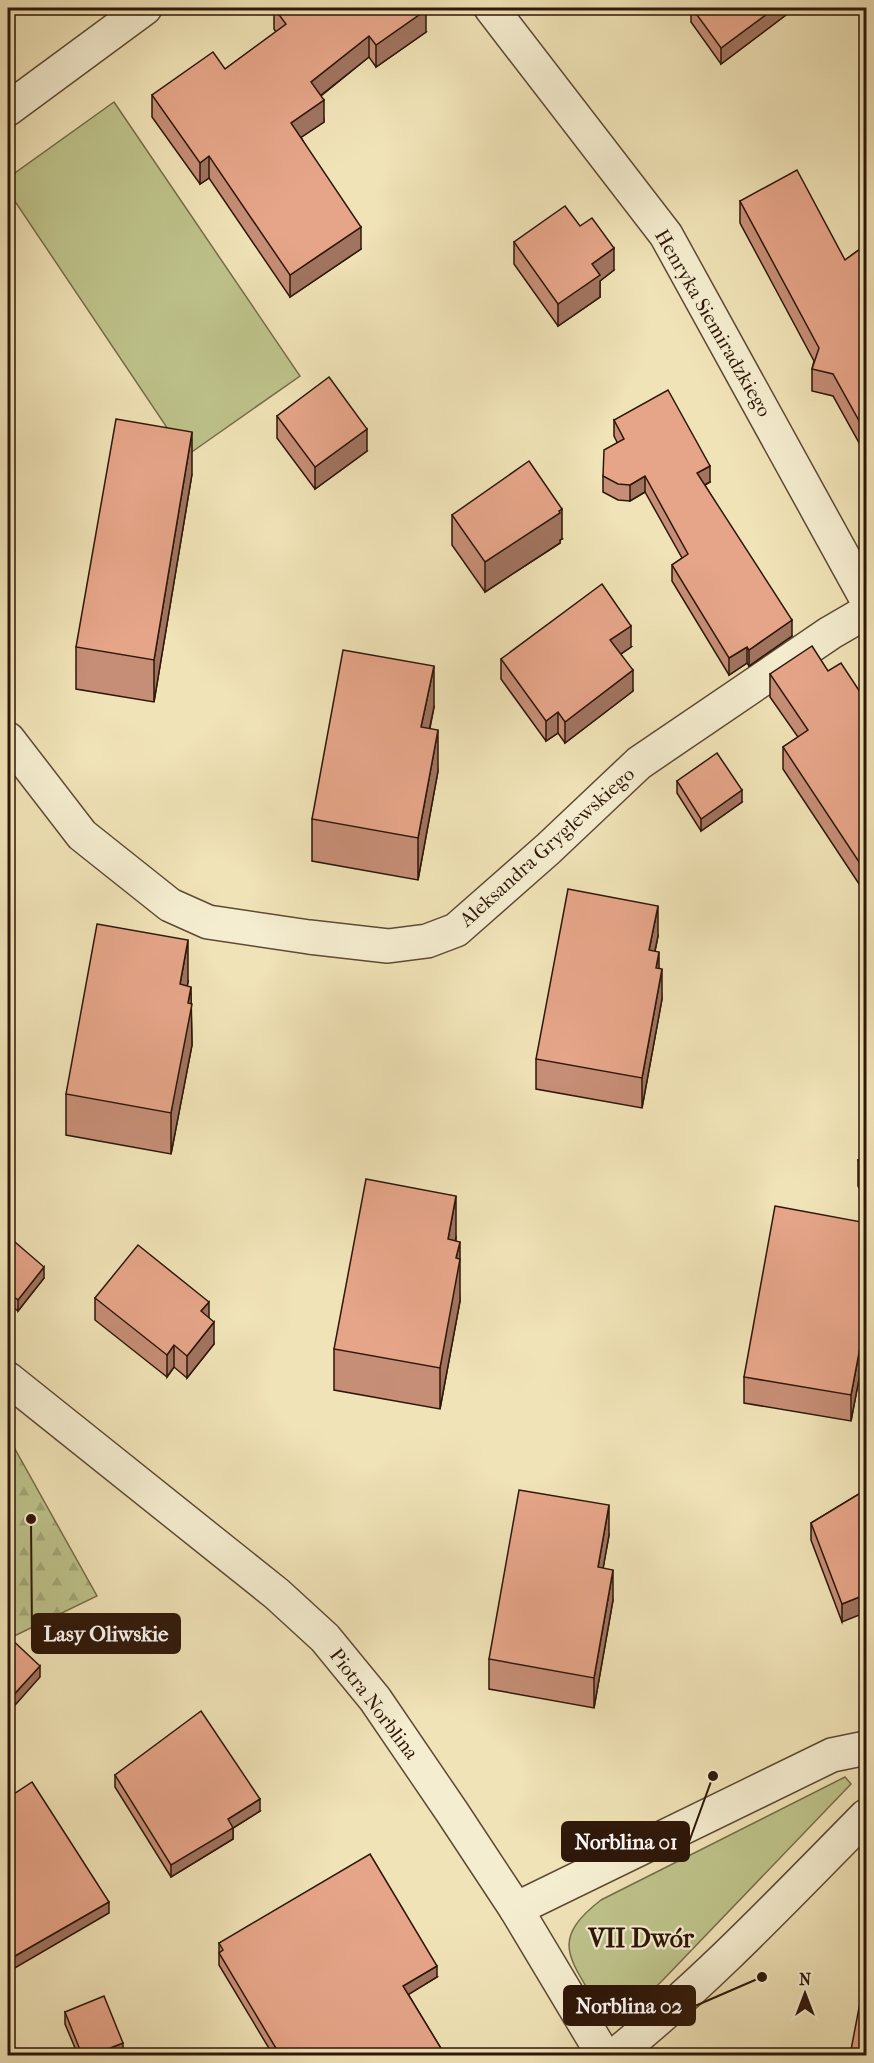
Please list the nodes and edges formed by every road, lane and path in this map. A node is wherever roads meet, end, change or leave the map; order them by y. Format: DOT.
graph roads {
  1 [pos="145,8"];
  2 [pos="491,8"];
  3 [pos="8,109"];
  4 [pos="867,598"];
  5 [pos="867,612"];
  6 [pos="8,739"];
  7 [pos="8,1379"];
  8 [pos="867,1748"];
  9 [pos="867,1816"];
  10 [pos="516,1910"];
  11 [pos="604,2055"];
  12 [pos="614,2055"];
  1 -- 3 [label="street"];
  2 -- 4 [label="street, Henryka Siemiradzkiego"];
  5 -- 6 [label="street, Aleksandra Gryglewskiego"];
  7 -- 10 [label="street, Piotra Norblina"];
  8 -- 10 [label="street"];
  9 -- 12 [label="street"];
  10 -- 11 [label="street, Piotra Norblina"];
}
